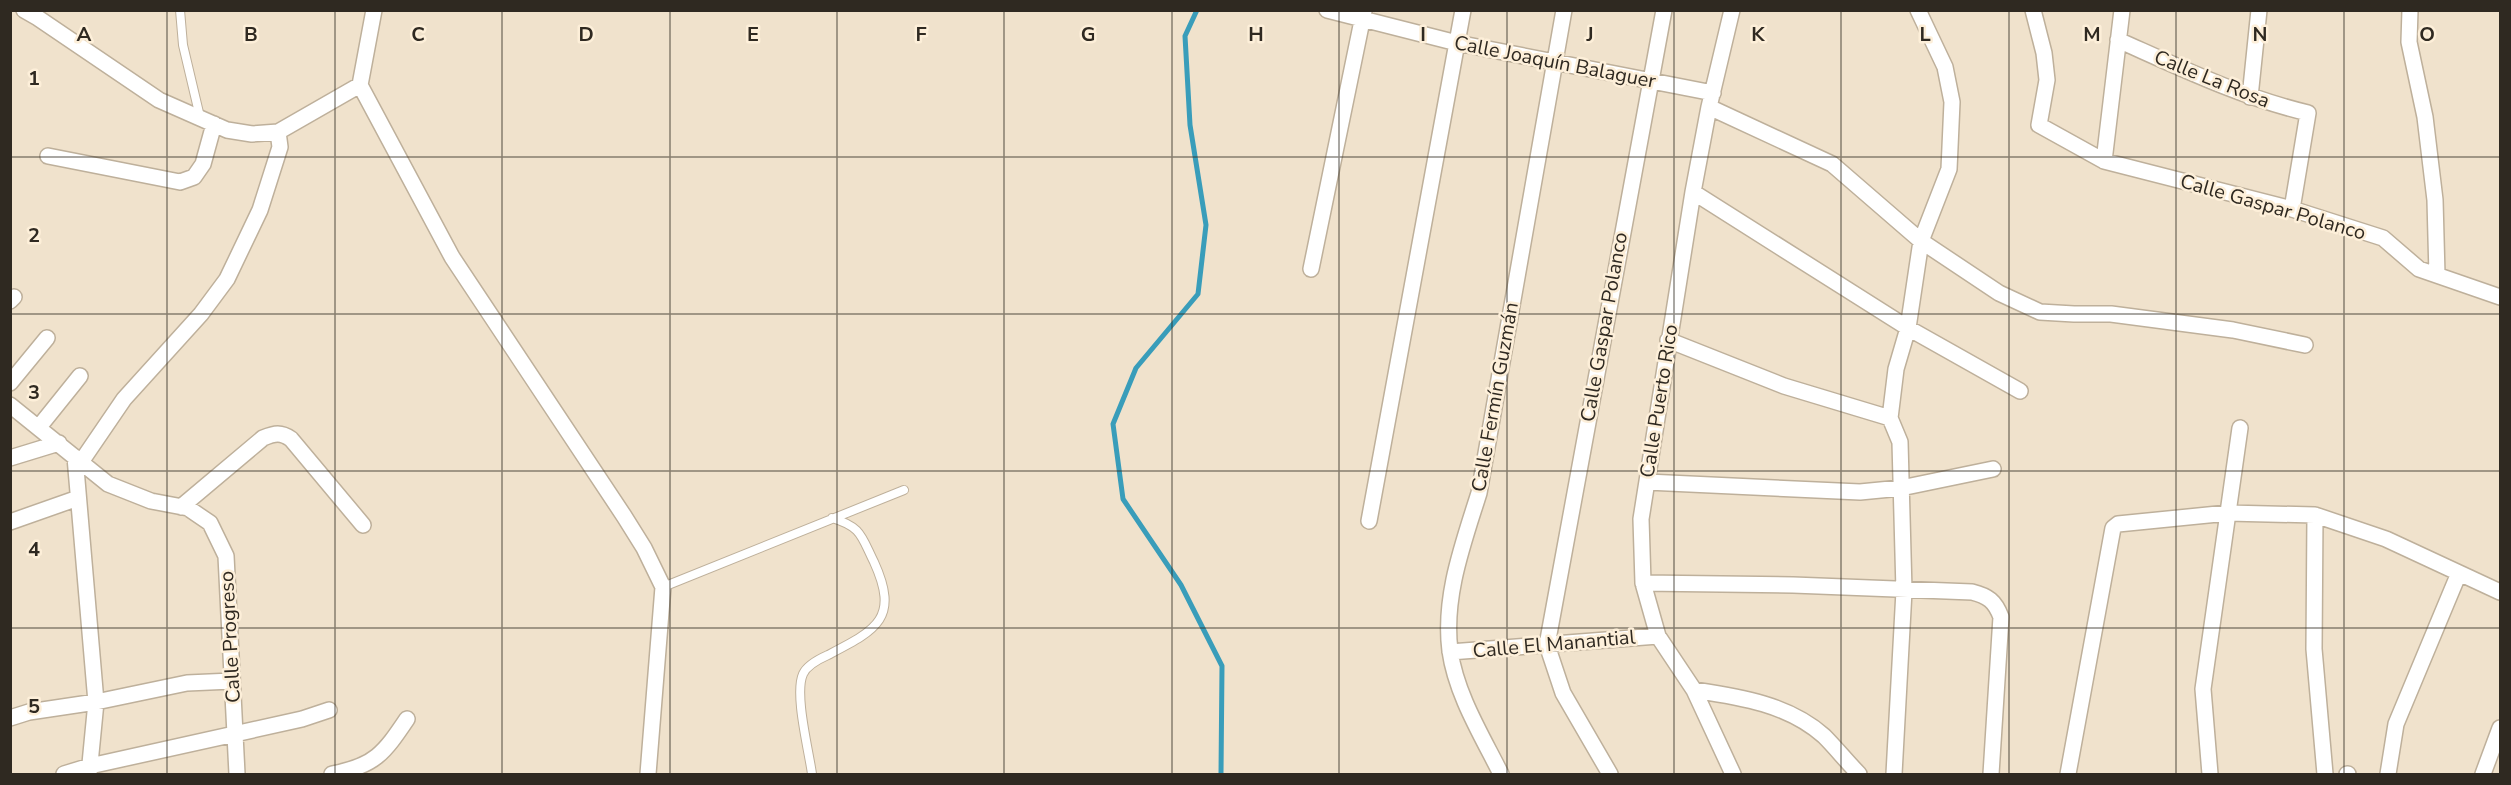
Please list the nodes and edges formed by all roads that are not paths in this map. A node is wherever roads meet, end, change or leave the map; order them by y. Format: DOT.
graph roads {
  1 [pos="24,10"];
  2 [pos="180,10"];
  3 [pos="374,10"];
  4 [pos="1328,10"];
  5 [pos="1463,10"];
  6 [pos="1564,10"];
  7 [pos="1664,10"];
  8 [pos="1732,10"];
  9 [pos="1918,10"];
  10 [pos="2033,10"];
  11 [pos="2122,10"];
  12 [pos="2259,10"];
  13 [pos="2410,10"];
  14 [pos="1363,15"];
  15 [pos="2118,40"];
  16 [pos="1457,44"];
  17 [pos="1555,62"];
  18 [pos="1649,80"];
  19 [pos="360,85"];
  20 [pos="2250,97"];
  21 [pos="1711,100"];
  22 [pos="207,121"];
  23 [pos="278,132"];
  24 [pos="48,156"];
  25 [pos="2104,161"];
  26 [pos="1693,192"];
  27 [pos="2292,209"];
  28 [pos="1921,241"];
  29 [pos="1311,269"];
  30 [pos="2436,275"];
  31 [pos="2500,297"];
  32 [pos="1908,328"];
  33 [pos="47,338"];
  34 [pos="1668,340"];
  35 [pos="2305,345"];
  36 [pos="80,376"];
  37 [pos="10,383"];
  38 [pos="2020,392"];
  39 [pos="10,405"];
  40 [pos="1890,418"];
  41 [pos="39,427"];
  42 [pos="2240,428"];
  43 [pos="59,443"];
  44 [pos="10,458"];
  45 [pos="78,459"];
  46 [pos="1993,469"];
  47 [pos="1647,482"];
  48 [pos="1900,488"];
  49 [pos="904,490"];
  50 [pos="78,498"];
  51 [pos="181,507"];
  52 [pos="2228,513"];
  53 [pos="2315,515"];
  54 [pos="832,518"];
  55 [pos="1369,521"];
  56 [pos="10,522"];
  57 [pos="363,525"];
  58 [pos="2459,573"];
  59 [pos="1643,583"];
  60 [pos="663,587"];
  61 [pos="1904,591"];
  62 [pos="2500,592"];
  63 [pos="1658,636"];
  64 [pos="1547,645"];
  65 [pos="1450,652"];
  66 [pos="232,681"];
  67 [pos="1694,690"];
  68 [pos="96,702"];
  69 [pos="329,710"];
  70 [pos="10,718"];
  71 [pos="407,719"];
  72 [pos="2500,728"];
  73 [pos="235,733"];
  74 [pos="89,770"];
  75 [pos="64,774"];
  76 [pos="237,774"];
  77 [pos="332,774"];
  78 [pos="648,774"];
  79 [pos="812,774"];
  80 [pos="1501,774"];
  81 [pos="1610,774"];
  82 [pos="1733,774"];
  83 [pos="1859,774"];
  84 [pos="1894,774"];
  85 [pos="1991,774"];
  86 [pos="2068,774"];
  87 [pos="2210,774"];
  88 [pos="2325,774"];
  89 [pos="2388,774"];
  90 [pos="2483,774"];
  1 -- 22 [label="street"];
  2 -- 22 [label="lane"];
  3 -- 19 [label="street"];
  4 -- 14 [label="street, Calle Joaquín Balaguer"];
  5 -- 16 [label="street"];
  6 -- 17 [label="street, Calle Fermín Guzmán"];
  7 -- 18 [label="street, Calle Gaspar Polanco"];
  8 -- 21 [label="street, Calle Puerto Rico"];
  9 -- 28 [label="street"];
  10 -- 25 [label="street, Calle Gaspar Polanco"];
  11 -- 15 [label="street"];
  12 -- 20 [label="street"];
  13 -- 30 [label="street"];
  14 -- 16 [label="street, Calle Joaquín Balaguer"];
  14 -- 29 [label="street"];
  15 -- 20 [label="street, Calle La Rosa"];
  15 -- 25 [label="street"];
  16 -- 17 [label="street, Calle Joaquín Balaguer"];
  16 -- 55 [label="street"];
  17 -- 18 [label="street, Calle Joaquín Balaguer"];
  17 -- 65 [label="street, Calle Fermín Guzmán"];
  18 -- 21 [label="street, Calle Joaquín Balaguer"];
  18 -- 64 [label="street, Calle Gaspar Polanco"];
  19 -- 23 [label="street"];
  19 -- 60 [label="street"];
  20 -- 27 [label="street, Calle La Rosa"];
  21 -- 26 [label="street, Calle Puerto Rico"];
  21 -- 28 [label="street, Calle Joaquín Balaguer"];
  22 -- 23 [label="street"];
  22 -- 24 [label="street"];
  23 -- 45 [label="street"];
  25 -- 27 [label="street, Calle Gaspar Polanco"];
  26 -- 32 [label="street"];
  26 -- 34 [label="street, Calle Puerto Rico"];
  27 -- 30 [label="street, Calle Gaspar Polanco"];
  28 -- 32 [label="street"];
  28 -- 35 [label="street, Calle Joaquín Balaguer"];
  30 -- 31 [label="street, Calle Gaspar Polanco"];
  32 -- 38 [label="street"];
  32 -- 40 [label="street"];
  33 -- 37 [label="street"];
  34 -- 40 [label="street"];
  34 -- 47 [label="street, Calle Puerto Rico"];
  36 -- 41 [label="street"];
  39 -- 41 [label="street, Calle Progreso"];
  40 -- 48 [label="street"];
  41 -- 43 [label="street, Calle Progreso"];
  42 -- 52 [label="street"];
  43 -- 44 [label="street"];
  43 -- 45 [label="street, Calle Progreso"];
  45 -- 50 [label="street"];
  45 -- 51 [label="street, Calle Progreso"];
  46 -- 48 [label="street"];
  47 -- 48 [label="street"];
  47 -- 59 [label="street, Calle Puerto Rico"];
  48 -- 61 [label="street"];
  49 -- 54 [label="lane"];
  50 -- 56 [label="street"];
  50 -- 68 [label="street"];
  51 -- 57 [label="street"];
  51 -- 66 [label="street, Calle Progreso"];
  52 -- 53 [label="street"];
  52 -- 86 [label="street"];
  52 -- 87 [label="street"];
  53 -- 58 [label="street"];
  53 -- 88 [label="street"];
  54 -- 60 [label="lane"];
  54 -- 79 [label="lane"];
  58 -- 62 [label="street"];
  58 -- 89 [label="street"];
  59 -- 61 [label="street"];
  59 -- 63 [label="street, Calle Puerto Rico"];
  60 -- 78 [label="street"];
  61 -- 84 [label="street"];
  61 -- 85 [label="street"];
  63 -- 64 [label="street, Calle El Manantial"];
  63 -- 67 [label="street, Calle Puerto Rico"];
  64 -- 65 [label="street, Calle El Manantial"];
  64 -- 81 [label="street"];
  65 -- 80 [label="street, Calle Fermín Guzmán"];
  66 -- 68 [label="street"];
  66 -- 73 [label="street, Calle Progreso"];
  67 -- 82 [label="street, Calle Puerto Rico"];
  67 -- 83 [label="street"];
  68 -- 70 [label="street"];
  68 -- 74 [label="street"];
  69 -- 73 [label="street"];
  71 -- 77 [label="street"];
  72 -- 90 [label="street"];
  73 -- 74 [label="street"];
  73 -- 76 [label="street, Calle Progreso"];
  74 -- 75 [label="street"];
}
